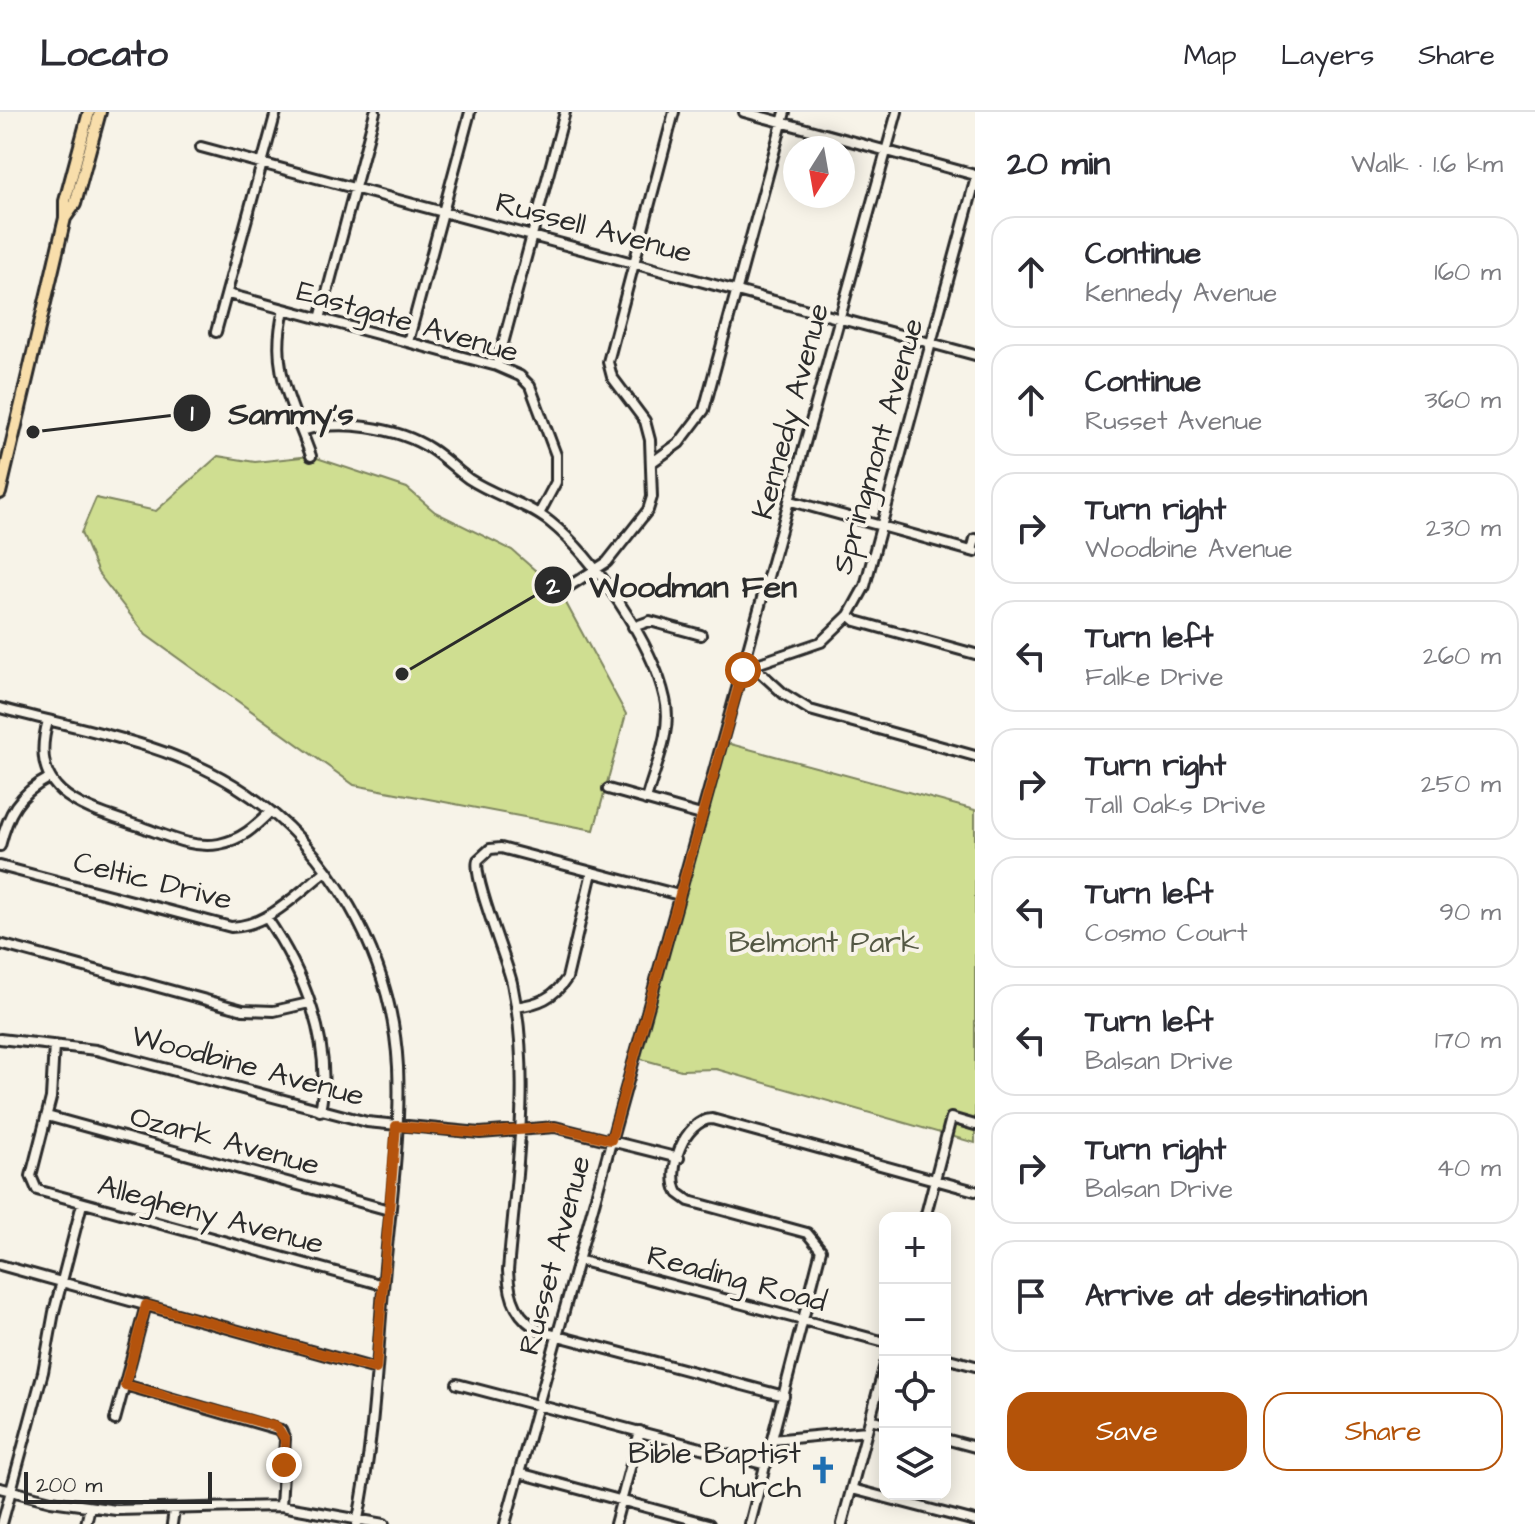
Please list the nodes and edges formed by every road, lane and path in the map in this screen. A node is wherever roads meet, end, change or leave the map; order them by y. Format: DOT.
graph roads {
  1 [pos="89,112"];
  2 [pos="100,112"];
  3 [pos="276,112"];
  4 [pos="375,112"];
  5 [pos="470,112"];
  6 [pos="565,112"];
  7 [pos="674,112"];
  8 [pos="744,112"];
  9 [pos="785,112"];
  10 [pos="897,112"];
  11 [pos="782,122"];
  12 [pos="201,147"];
  13 [pos="887,151"];
  14 [pos="263,163"];
  15 [pos="975,175"];
  16 [pos="77,180"];
  17 [pos="975,181"];
  18 [pos="355,188"];
  19 [pos="443,212"];
  20 [pos="531,235"];
  21 [pos="633,263"];
  22 [pos="737,291"];
  23 [pos="228,294"];
  24 [pos="284,310"];
  25 [pos="320,319"];
  26 [pos="841,319"];
  27 [pos="216,332"];
  28 [pos="408,342"];
  29 [pos="931,343"];
  30 [pos="975,355"];
  31 [pos="497,366"];
  32 [pos="302,431"];
  33 [pos="311,456"];
  34 [pos="651,463"];
  35 [pos="0,493"];
  36 [pos="791,501"];
  37 [pos="539,514"];
  38 [pos="882,526"];
  39 [pos="975,539"];
  40 [pos="973,551"];
  41 [pos="597,570"];
  42 [pos="560,592"];
  43 [pos="849,615"];
  44 [pos="633,627"];
  45 [pos="701,635"];
  46 [pos="975,654"];
  47 [pos="750,664"];
  48 [pos="0,708"];
  49 [pos="48,721"];
  50 [pos="975,756"];
  51 [pos="49,778"];
  52 [pos="608,789"];
  53 [pos="646,800"];
  54 [pos="270,812"];
  55 [pos="701,815"];
  56 [pos="0,846"];
  57 [pos="0,866"];
  58 [pos="326,871"];
  59 [pos="592,872"];
  60 [pos="679,895"];
  61 [pos="266,917"];
  62 [pos="0,944"];
  63 [pos="309,1003"];
  64 [pos="516,1007"];
  65 [pos="0,1039"];
  66 [pos="54,1045"];
  67 [pos="320,1111"];
  68 [pos="47,1116"];
  69 [pos="975,1125"];
  70 [pos="396,1126"];
  71 [pos="520,1130"];
  72 [pos="611,1140"];
  73 [pos="679,1158"];
  74 [pos="935,1180"];
  75 [pos="975,1191"];
  76 [pos="82,1204"];
  77 [pos="389,1210"];
  78 [pos="927,1212"];
  79 [pos="578,1260"];
  80 [pos="0,1265"];
  81 [pos="61,1281"];
  82 [pos="383,1285"];
  83 [pos="146,1305"];
  84 [pos="805,1320"];
  85 [pos="557,1336"];
  86 [pos="879,1340"];
  87 [pos="951,1360"];
  88 [pos="975,1366"];
  89 [pos="376,1369"];
  90 [pos="457,1384"];
  91 [pos="125,1385"];
  92 [pos="879,1386"];
  93 [pos="784,1396"];
  94 [pos="538,1404"];
  95 [pos="870,1419"];
  96 [pos="115,1420"];
  97 [pos="879,1421"];
  98 [pos="640,1431"];
  99 [pos="867,1431"];
  100 [pos="772,1440"];
  101 [pos="951,1441"];
  102 [pos="975,1447"];
  103 [pos="766,1465"];
  104 [pos="519,1473"];
  105 [pos="0,1488"];
  106 [pos="852,1489"];
  107 [pos="11,1491"];
  108 [pos="621,1500"];
  109 [pos="281,1506"];
  110 [pos="90,1507"];
  111 [pos="174,1510"];
  112 [pos="358,1521"];
  113 [pos="975,1521"];
  114 [pos="2,1524"];
  115 [pos="86,1524"];
  116 [pos="172,1524"];
  117 [pos="384,1524"];
  118 [pos="505,1524"];
  119 [pos="615,1524"];
  120 [pos="709,1524"];
  121 [pos="750,1524"];
  122 [pos="842,1524"];
  1 -- 16 [label="main road"];
  2 -- 16 [label="main road"];
  3 -- 14 [label="street"];
  4 -- 18 [label="street"];
  5 -- 19 [label="street"];
  6 -- 20 [label="street"];
  7 -- 21 [label="street"];
  8 -- 11 [label="street"];
  9 -- 11 [label="street"];
  10 -- 13 [label="street, Kennedy Avenue"];
  11 -- 13 [label="street"];
  11 -- 22 [label="street"];
  12 -- 14 [label="street, Russell Avenue"];
  13 -- 15 [label="street"];
  13 -- 26 [label="street, Kennedy Avenue"];
  14 -- 18 [label="street, Russell Avenue"];
  14 -- 23 [label="street"];
  16 -- 35 [label="main road"];
  17 -- 29 [label="street, Springmont Avenue"];
  18 -- 19 [label="street, Russell Avenue"];
  18 -- 25 [label="street"];
  19 -- 20 [label="street, Russell Avenue"];
  19 -- 28 [label="street"];
  20 -- 21 [label="street, Russell Avenue"];
  20 -- 31 [label="street"];
  21 -- 22 [label="street, Russell Avenue"];
  21 -- 34 [label="street"];
  22 -- 26 [label="street, Russell Avenue"];
  22 -- 34 [label="street"];
  23 -- 24 [label="street, Eastgate Avenue"];
  23 -- 27 [label="street"];
  24 -- 25 [label="street, Eastgate Avenue"];
  24 -- 32 [label="street"];
  25 -- 28 [label="street, Eastgate Avenue"];
  26 -- 29 [label="street, Russell Avenue"];
  26 -- 36 [label="street, Kennedy Avenue"];
  28 -- 31 [label="street, Eastgate Avenue"];
  29 -- 30 [label="street, Russell Avenue"];
  29 -- 38 [label="street, Springmont Avenue"];
  31 -- 37 [label="street, Eastgate Avenue"];
  32 -- 33 [label="street"];
  32 -- 37 [label="street"];
  34 -- 41 [label="street"];
  36 -- 38 [label="street"];
  36 -- 47 [label="street, Kennedy Avenue"];
  37 -- 41 [label="street"];
  38 -- 40 [label="street"];
  38 -- 43 [label="street, Springmont Avenue"];
  39 -- 40 [label="street"];
  41 -- 42 [label="street"];
  41 -- 44 [label="street"];
  43 -- 46 [label="street"];
  43 -- 47 [label="street, Springmont Avenue"];
  44 -- 45 [label="street"];
  44 -- 53 [label="street"];
  47 -- 50 [label="street"];
  47 -- 55 [label="street, Kennedy Avenue"];
  48 -- 49 [label="street"];
  49 -- 51 [label="street"];
  49 -- 54 [label="street"];
  51 -- 54 [label="street"];
  51 -- 56 [label="street"];
  52 -- 53 [label="street"];
  53 -- 55 [label="street"];
  54 -- 58 [label="street"];
  55 -- 60 [label="street, Russet Avenue"];
  57 -- 61 [label="street, Celtic Drive"];
  58 -- 61 [label="street, Celtic Drive"];
  58 -- 70 [label="street"];
  59 -- 60 [label="street"];
  59 -- 64 [label="street"];
  59 -- 64 [label="street"];
  60 -- 72 [label="street, Russet Avenue"];
  61 -- 63 [label="street"];
  62 -- 63 [label="street"];
  63 -- 67 [label="street"];
  64 -- 71 [label="street"];
  65 -- 66 [label="street, Woodbine Avenue"];
  66 -- 67 [label="street, Woodbine Avenue"];
  66 -- 68 [label="street"];
  67 -- 70 [label="street, Woodbine Avenue"];
  68 -- 76 [label="street, Allegheny Avenue"];
  68 -- 77 [label="street, Ozark Avenue"];
  69 -- 74 [label="street"];
  70 -- 71 [label="street, Woodbine Avenue"];
  70 -- 77 [label="street"];
  71 -- 72 [label="street, Woodbine Avenue"];
  71 -- 85 [label="street"];
  72 -- 73 [label="street, Woodbine Avenue"];
  72 -- 79 [label="street, Russet Avenue"];
  73 -- 74 [label="street"];
  73 -- 84 [label="street"];
  74 -- 75 [label="street"];
  74 -- 78 [label="street"];
  76 -- 81 [label="street"];
  76 -- 82 [label="street, Allegheny Avenue"];
  77 -- 82 [label="street"];
  79 -- 84 [label="street, Reading Road"];
  79 -- 85 [label="street, Russet Avenue"];
  80 -- 81 [label="street"];
  81 -- 83 [label="street"];
  81 -- 107 [label="street"];
  82 -- 89 [label="street"];
  83 -- 89 [label="street"];
  83 -- 91 [label="street"];
  84 -- 86 [label="street, Reading Road"];
  84 -- 93 [label="street"];
  85 -- 93 [label="street"];
  85 -- 94 [label="street, Russet Avenue"];
  87 -- 88 [label="street"];
  89 -- 112 [label="street"];
  90 -- 94 [label="street"];
  91 -- 96 [label="street"];
  91 -- 109 [label="street"];
  92 -- 95 [label="street"];
  93 -- 100 [label="street"];
  94 -- 98 [label="street"];
  94 -- 104 [label="street, Russet Avenue"];
  95 -- 97 [label="street"];
  95 -- 99 [label="street"];
  98 -- 103 [label="street"];
  98 -- 108 [label="street"];
  99 -- 100 [label="street"];
  99 -- 106 [label="street"];
  100 -- 103 [label="street"];
  101 -- 102 [label="street"];
  103 -- 121 [label="street"];
  104 -- 108 [label="street"];
  104 -- 118 [label="street, Russet Avenue"];
  105 -- 107 [label="street"];
  106 -- 113 [label="street"];
  106 -- 122 [label="street"];
  107 -- 110 [label="street"];
  107 -- 114 [label="street"];
  108 -- 119 [label="street"];
  108 -- 120 [label="street"];
  109 -- 111 [label="street"];
  109 -- 112 [label="street"];
  110 -- 111 [label="street"];
  110 -- 115 [label="street"];
  111 -- 116 [label="street"];
  112 -- 117 [label="street"];
}
